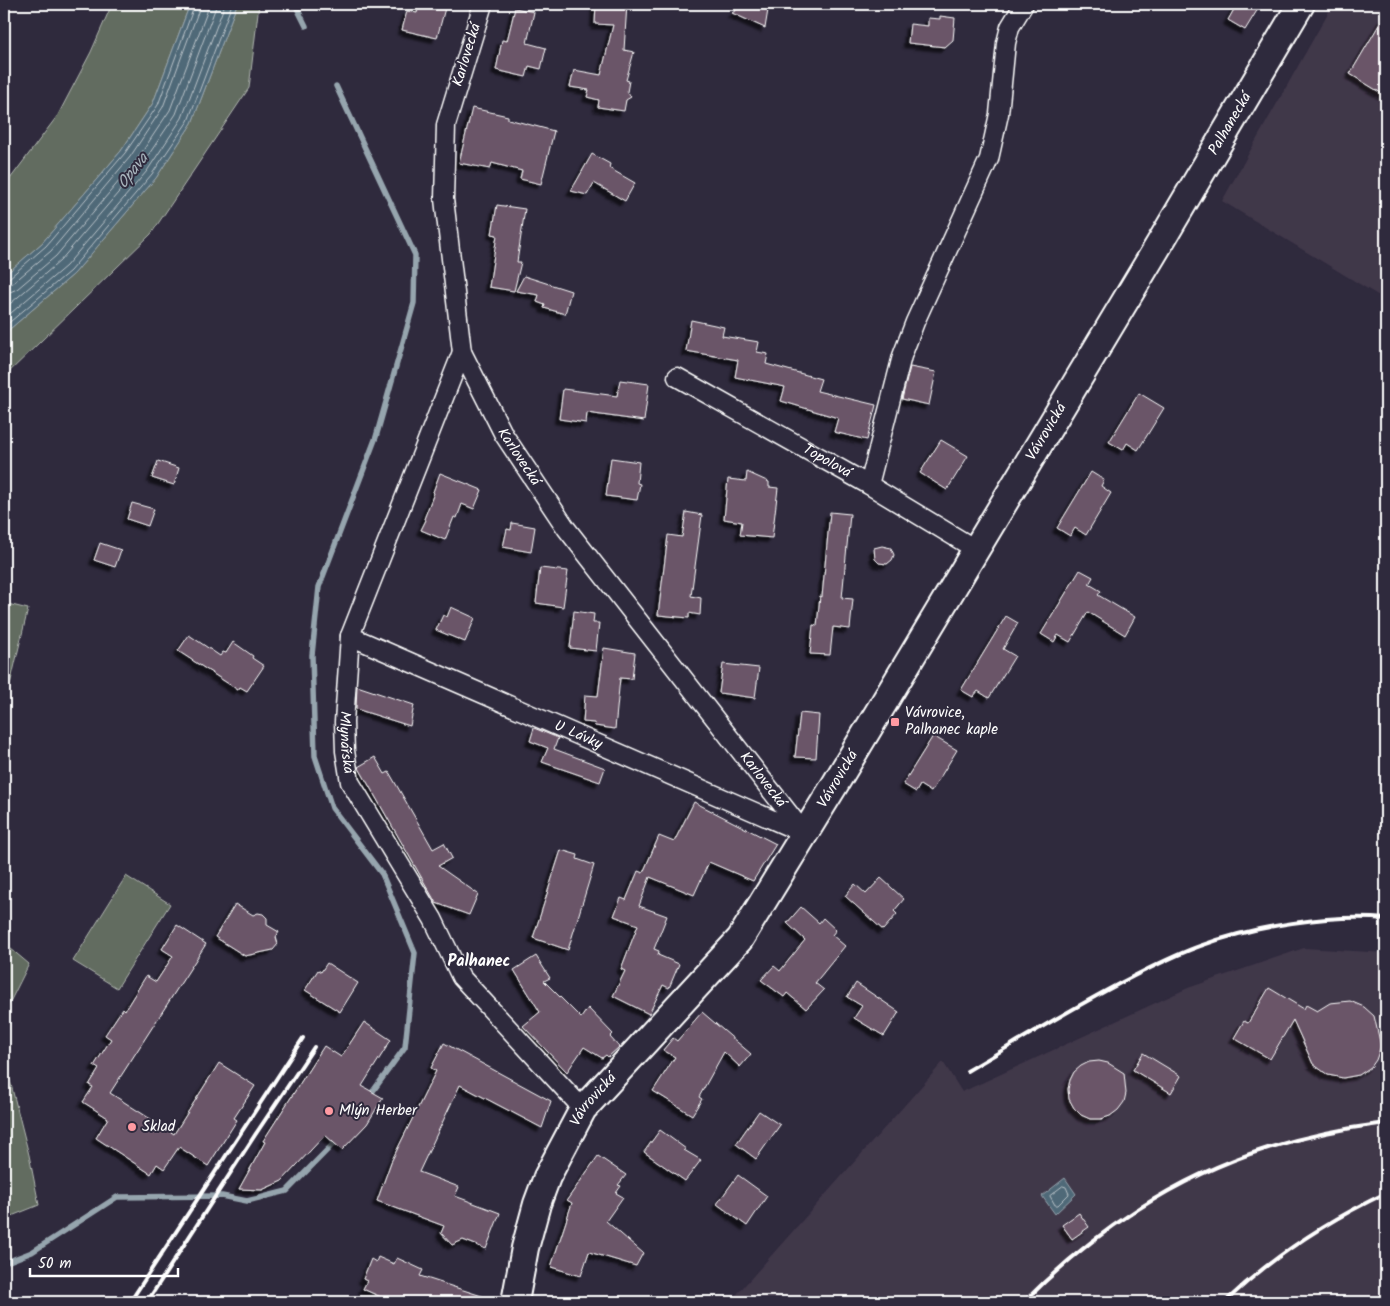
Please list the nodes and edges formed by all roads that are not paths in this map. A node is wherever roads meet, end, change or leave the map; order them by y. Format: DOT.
graph roads {
  1 [pos="483,4"];
  2 [pos="1024,4"];
  3 [pos="1301,4"];
  4 [pos="1160,243"];
  5 [pos="462,352"];
  6 [pos="678,377"];
  7 [pos="869,485"];
  8 [pos="975,549"];
  9 [pos="350,636"];
  10 [pos="805,834"];
  11 [pos="582,1109"];
  12 [pos="515,1302"];
  1 -- 5 [label="street, Karlovecká"];
  2 -- 7 [label="street"];
  3 -- 4 [label="street, Palhanecká"];
  4 -- 8 [label="street, Vávrovická"];
  5 -- 9 [label="street, Mlynářská"];
  5 -- 10 [label="street, Karlovecká"];
  6 -- 7 [label="street, Topolová"];
  7 -- 8 [label="street, Topolová"];
  8 -- 10 [label="street, Vávrovická"];
  9 -- 10 [label="street, U Lávky"];
  9 -- 11 [label="street, Mlynářská"];
  10 -- 11 [label="street, Vávrovická"];
  11 -- 12 [label="street, Vávrovická"];
}
